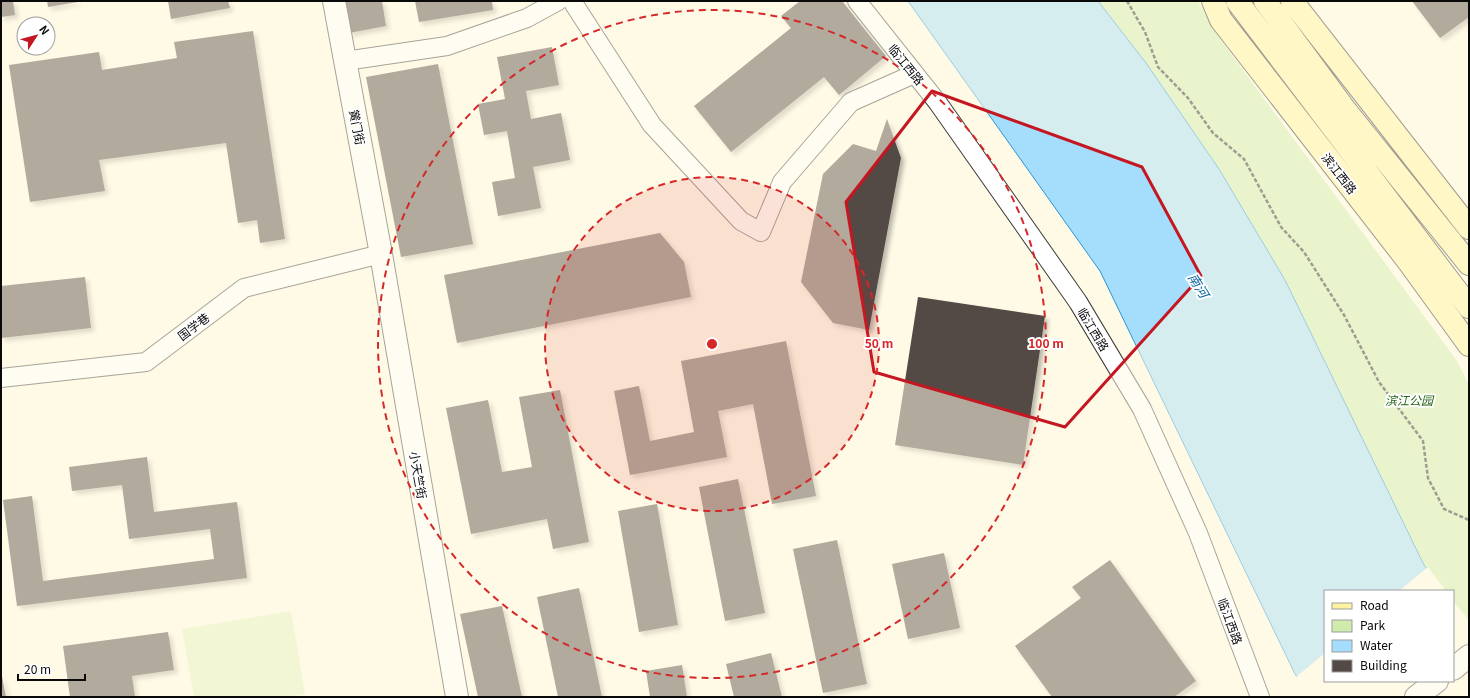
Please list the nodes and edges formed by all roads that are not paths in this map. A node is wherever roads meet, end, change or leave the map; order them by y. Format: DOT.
graph roads {
  1 [pos="334,1"];
  2 [pos="558,1"];
  3 [pos="572,1"];
  4 [pos="857,1"];
  5 [pos="1213,1"];
  6 [pos="1237,1"];
  7 [pos="1265,1"];
  8 [pos="1292,1"];
  9 [pos="345,61"];
  10 [pos="914,74"];
  11 [pos="1469,228"];
  12 [pos="381,254"];
  13 [pos="1469,264"];
  14 [pos="1469,307"];
  15 [pos="1469,345"];
  16 [pos="1,378"];
  17 [pos="1469,656"];
  18 [pos="1454,668"];
  19 [pos="1436,682"];
  20 [pos="457,697"];
  21 [pos="1260,697"];
  22 [pos="1416,697"];
  1 -- 9 [label="street, 黉门街"];
  2 -- 9 [label="street"];
  3 -- 10 [label="street"];
  4 -- 10 [label="street, 临江西路"];
  5 -- 15 [label="main road, 滨江西路"];
  6 -- 14 [label="main road, 滨江西路"];
  7 -- 13 [label="main road"];
  8 -- 11 [label="main road"];
  9 -- 12 [label="street, 黉门街"];
  10 -- 21 [label="street, 临江西路"];
  12 -- 16 [label="street, 国学巷"];
  12 -- 20 [label="street, 小天竺街"];
  17 -- 18 [label="street"];
  19 -- 22 [label="street"];
}
